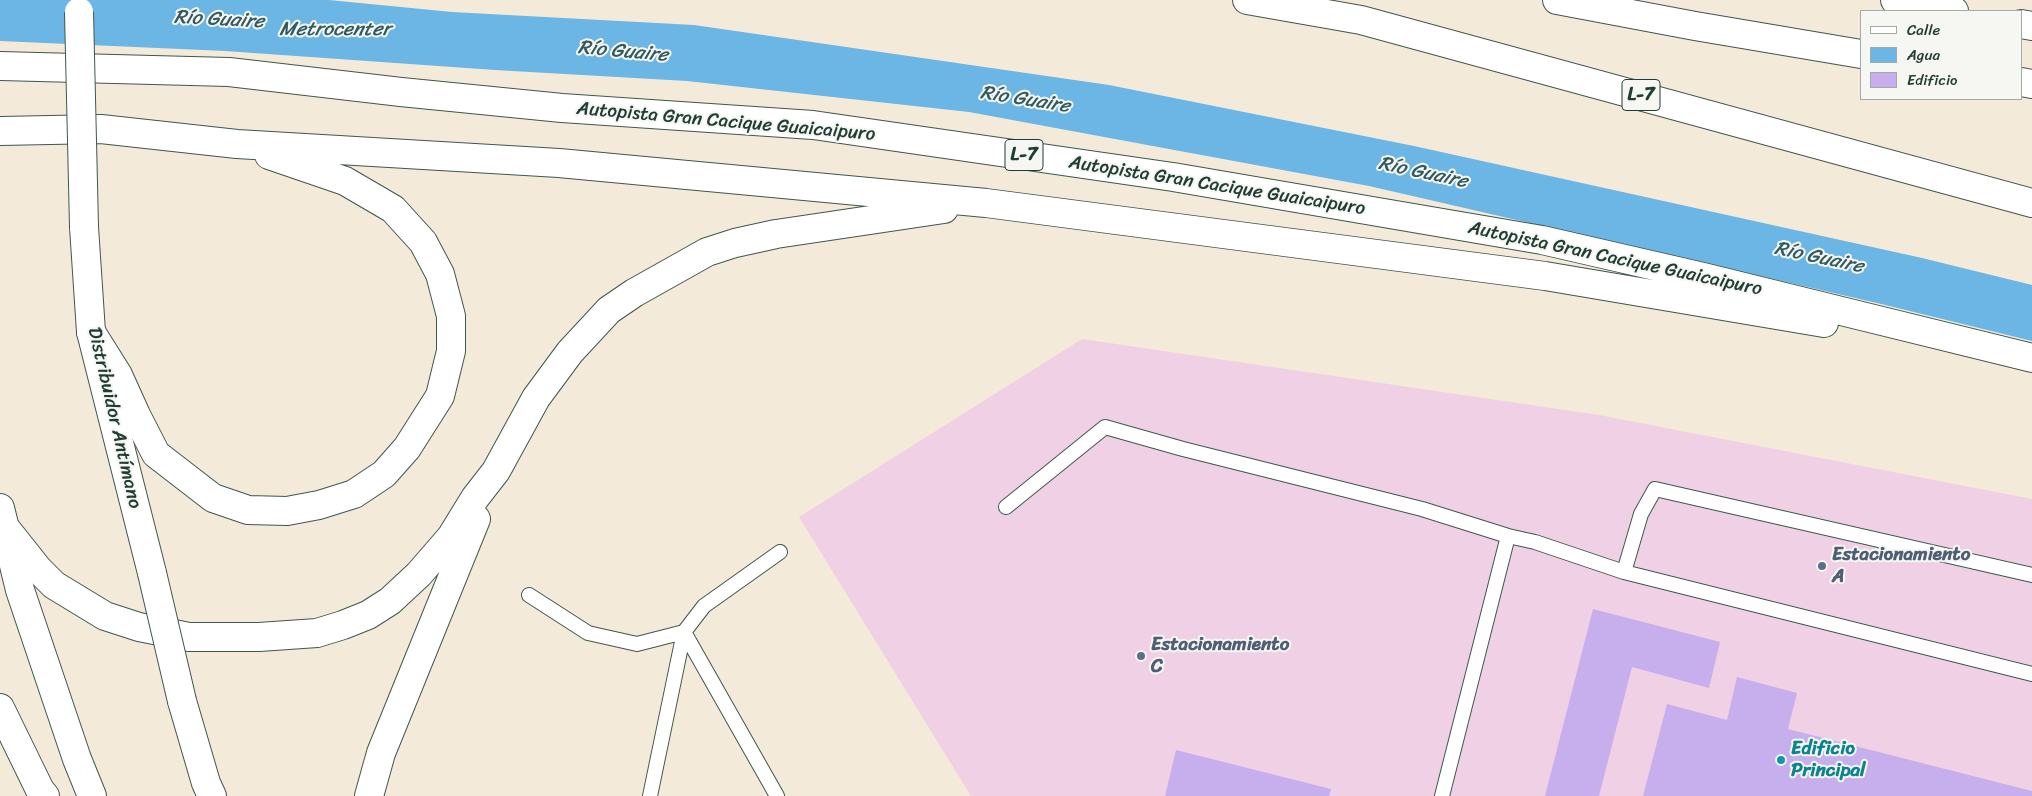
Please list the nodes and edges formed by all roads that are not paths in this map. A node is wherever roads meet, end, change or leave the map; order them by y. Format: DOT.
graph roads {
  1 [pos="79,0"];
  2 [pos="1247,0"];
  3 [pos="1557,0"];
  4 [pos="1894,0"];
  5 [pos="1949,10"];
  6 [pos="1860,54"];
  7 [pos="0,66"];
  8 [pos="0,131"];
  9 [pos="237,144"];
  10 [pos="986,202"];
  11 [pos="2032,203"];
  12 [pos="91,332"];
  13 [pos="2032,358"];
  14 [pos="496,471"];
  15 [pos="1006,507"];
  16 [pos="3,519"];
  17 [pos="1508,536"];
  18 [pos="780,552"];
  19 [pos="1624,572"];
  20 [pos="2032,575"];
  21 [pos="529,595"];
  22 [pos="684,632"];
  23 [pos="2032,674"];
  24 [pos="0,708"];
  25 [pos="45,796"];
  26 [pos="92,796"];
  27 [pos="212,796"];
  28 [pos="369,796"];
  29 [pos="650,796"];
  30 [pos="777,796"];
  31 [pos="1442,796"];
  1 -- 12 [label="main road, Distribuidor Antímano, bridge"];
  2 -- 11 [label="main road, L-7"];
  3 -- 6 [label="main road"];
  4 -- 5 [label="main road"];
  7 -- 13 [label="main road, Autopista Gran Cacique Guaicaipuro / L-7"];
  8 -- 9 [label="main road"];
  9 -- 10 [label="main road"];
  9 -- 12 [label="main road"];
  10 -- 13 [label="main road"];
  10 -- 14 [label="main road"];
  12 -- 27 [label="main road, Distribuidor Antímano, bridge"];
  14 -- 16 [label="main road"];
  14 -- 28 [label="main road"];
  15 -- 17 [label="lane"];
  16 -- 26 [label="main road"];
  17 -- 19 [label="lane"];
  17 -- 31 [label="lane"];
  18 -- 22 [label="lane"];
  19 -- 20 [label="lane"];
  19 -- 23 [label="lane"];
  21 -- 22 [label="lane"];
  22 -- 29 [label="lane"];
  22 -- 30 [label="lane"];
  24 -- 25 [label="main road"];
}
